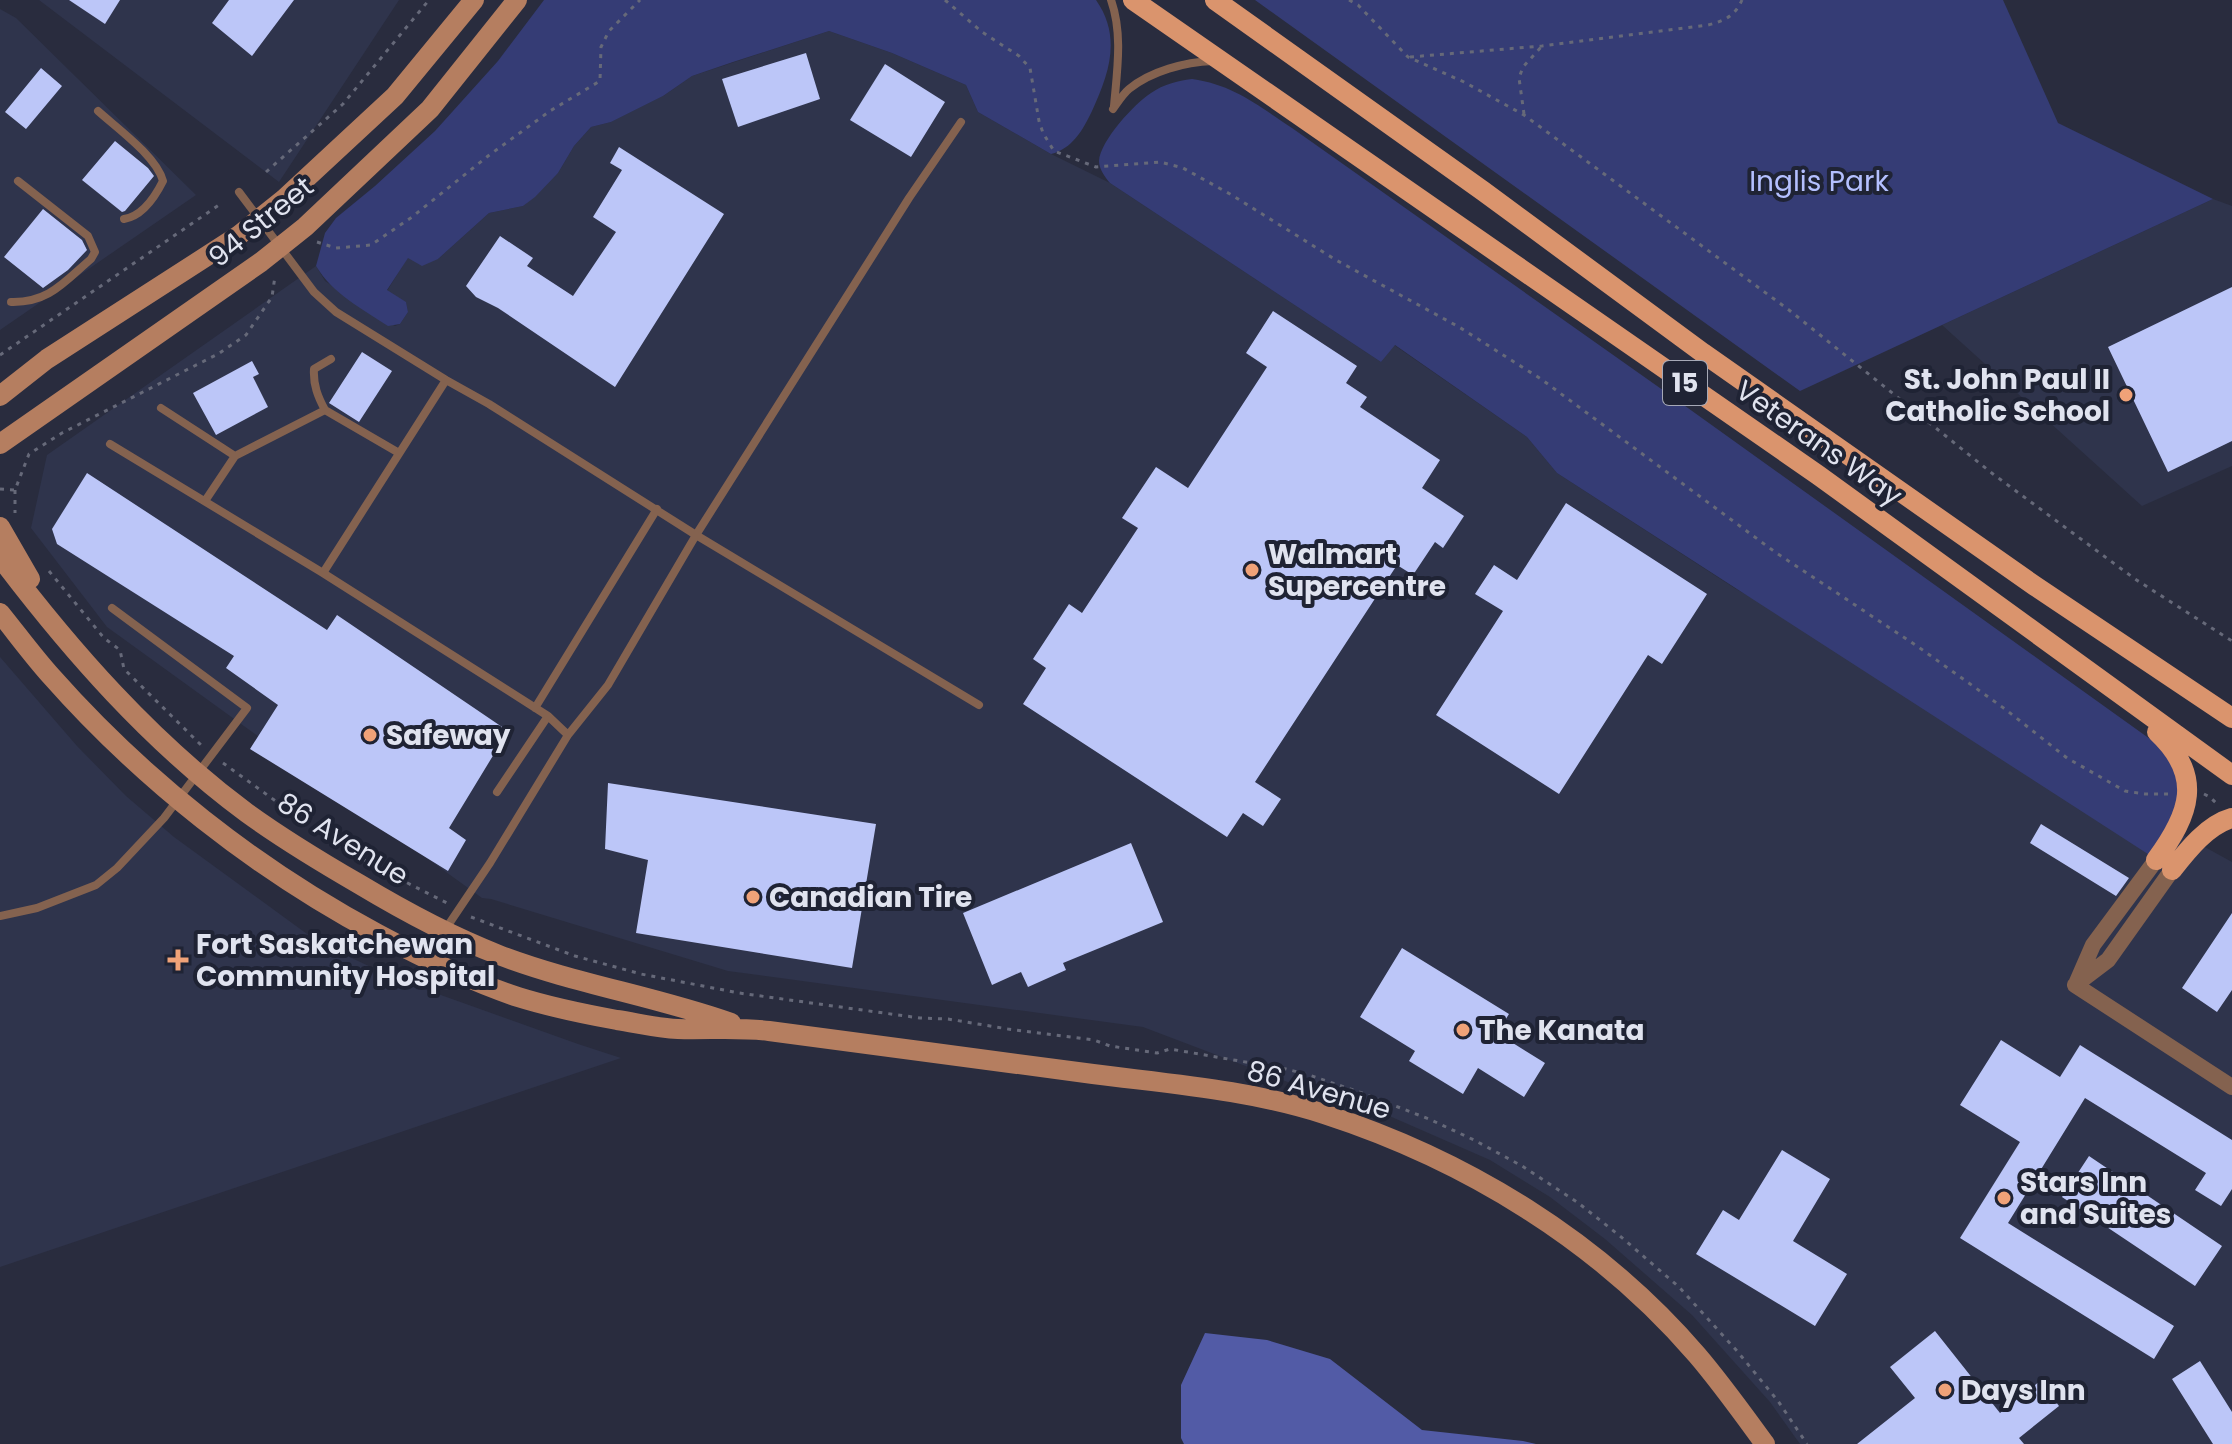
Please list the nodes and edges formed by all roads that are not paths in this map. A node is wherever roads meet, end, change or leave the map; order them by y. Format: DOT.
graph roads {
  1 [pos="474,0"];
  2 [pos="517,0"];
  3 [pos="1111,0"];
  4 [pos="1133,0"];
  5 [pos="1215,0"];
  6 [pos="1222,61"];
  7 [pos="98,111"];
  8 [pos="961,122"];
  9 [pos="18,181"];
  10 [pos="239,192"];
  11 [pos="124,219"];
  12 [pos="259,219"];
  13 [pos="281,247"];
  14 [pos="11,302"];
  15 [pos="47,359"];
  16 [pos="331,359"];
  17 [pos="446,380"];
  18 [pos="0,381"];
  19 [pos="0,396"];
  20 [pos="161,408"];
  21 [pos="325,410"];
  22 [pos="28,425"];
  23 [pos="0,444"];
  24 [pos="110,444"];
  25 [pos="399,453"];
  26 [pos="235,456"];
  27 [pos="0,461"];
  28 [pos="205,501"];
  29 [pos="657,509"];
  30 [pos="8,522"];
  31 [pos="696,535"];
  32 [pos="0,557"];
  33 [pos="323,573"];
  34 [pos="112,608"];
  35 [pos="0,613"];
  36 [pos="59,631"];
  37 [pos="2107,686"];
  38 [pos="979,705"];
  39 [pos="535,708"];
  40 [pos="548,716"];
  41 [pos="2232,718"];
  42 [pos="568,735"];
  43 [pos="198,774"];
  44 [pos="2232,775"];
  45 [pos="497,792"];
  46 [pos="179,799"];
  47 [pos="2225,811"];
  48 [pos="2164,865"];
  49 [pos="0,916"];
  50 [pos="443,931"];
  51 [pos="426,959"];
  52 [pos="746,1028"];
  53 [pos="2232,1087"];
  54 [pos="1765,1444"];
  1 -- 12 [label="street, 94 Street"];
  2 -- 13 [label="street, 94 Street"];
  3 -- 6 [label="lane"];
  4 -- 6 [label="main road, Veterans Way / 15"];
  5 -- 41 [label="main road, Veterans Way / 15"];
  6 -- 37 [label="main road, Veterans Way / 15"];
  7 -- 11 [label="lane"];
  8 -- 31 [label="lane"];
  9 -- 14 [label="lane"];
  10 -- 12 [label="lane"];
  12 -- 13 [label="lane"];
  12 -- 15 [label="street, 94 Street"];
  13 -- 17 [label="lane"];
  13 -- 22 [label="street, 94 Street"];
  15 -- 18 [label="street"];
  15 -- 19 [label="street, 94 Street"];
  16 -- 21 [label="lane"];
  17 -- 25 [label="lane"];
  17 -- 29 [label="lane"];
  20 -- 26 [label="lane"];
  21 -- 25 [label="lane"];
  21 -- 26 [label="lane"];
  22 -- 23 [label="street, 94 Street"];
  22 -- 27 [label="street"];
  24 -- 28 [label="lane"];
  25 -- 33 [label="lane"];
  26 -- 28 [label="lane"];
  28 -- 33 [label="lane"];
  29 -- 31 [label="lane"];
  29 -- 39 [label="lane"];
  30 -- 36 [label="street"];
  31 -- 38 [label="lane"];
  31 -- 42 [label="lane"];
  32 -- 36 [label="street, 86 Avenue"];
  33 -- 39 [label="lane"];
  34 -- 43 [label="lane"];
  35 -- 46 [label="street, 86 Avenue"];
  36 -- 43 [label="street, 86 Avenue"];
  37 -- 44 [label="main road, Veterans Way / 15"];
  37 -- 48 [label="main road"];
  39 -- 40 [label="lane"];
  40 -- 42 [label="lane"];
  40 -- 45 [label="lane"];
  42 -- 50 [label="lane"];
  43 -- 46 [label="lane"];
  43 -- 50 [label="street, 86 Avenue"];
  46 -- 49 [label="lane"];
  46 -- 51 [label="street, 86 Avenue"];
  47 -- 48 [label="main road"];
  48 -- 53 [label="street"];
  50 -- 51 [label="lane"];
  50 -- 52 [label="street, 86 Avenue"];
  51 -- 52 [label="street, 86 Avenue"];
  52 -- 54 [label="street, 86 Avenue"];
}
